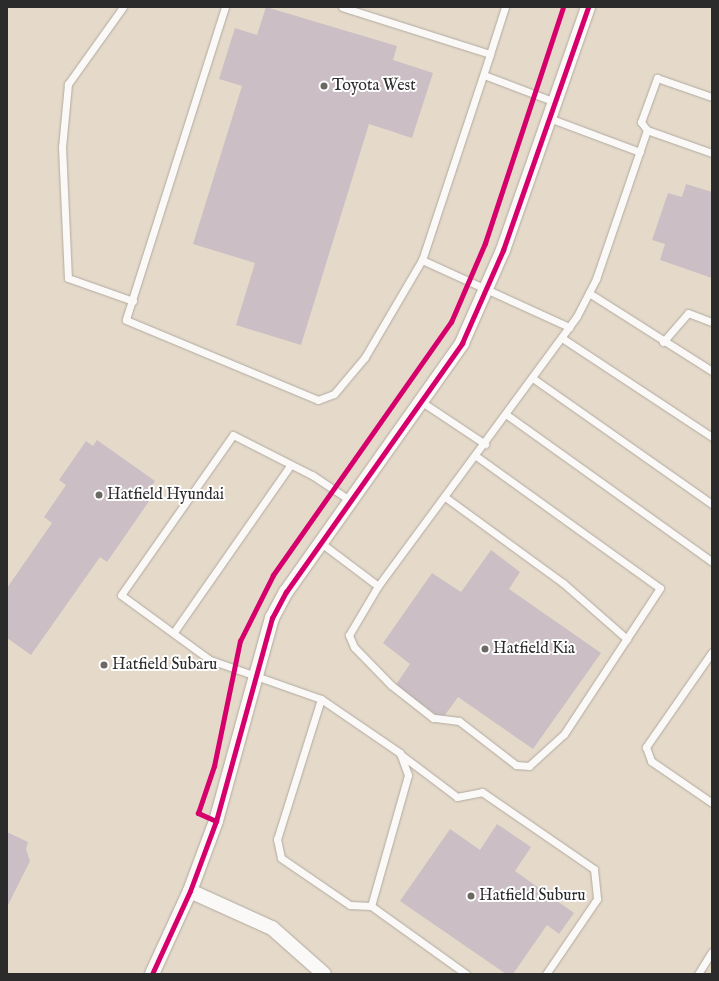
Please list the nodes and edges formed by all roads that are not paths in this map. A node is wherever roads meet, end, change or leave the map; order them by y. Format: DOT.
graph roads {
  1 [pos="123,7"];
  2 [pos="225,7"];
  3 [pos="342,7"];
  4 [pos="505,7"];
  5 [pos="588,7"];
  6 [pos="490,54"];
  7 [pos="484,75"];
  8 [pos="712,97"];
  9 [pos="555,102"];
  10 [pos="549,118"];
  11 [pos="647,130"];
  12 [pos="640,152"];
  13 [pos="712,153"];
  14 [pos="422,260"];
  15 [pos="488,287"];
  16 [pos="589,293"];
  17 [pos="132,301"];
  18 [pos="712,322"];
  19 [pos="569,327"];
  20 [pos="562,338"];
  21 [pos="663,342"];
  22 [pos="712,371"];
  23 [pos="534,379"];
  24 [pos="422,402"];
  25 [pos="507,415"];
  26 [pos="712,437"];
  27 [pos="485,444"];
  28 [pos="476,456"];
  29 [pos="290,466"];
  30 [pos="445,497"];
  31 [pos="351,501"];
  32 [pos="712,504"];
  33 [pos="321,543"];
  34 [pos="712,562"];
  35 [pos="378,586"];
  36 [pos="174,632"];
  37 [pos="627,638"];
  38 [pos="712,652"];
  39 [pos="254,676"];
  40 [pos="321,699"];
  41 [pos="400,754"];
  42 [pos="712,803"];
  43 [pos="190,892"];
  44 [pos="371,906"];
  45 [pos="712,952"];
  46 [pos="152,974"];
  47 [pos="324,974"];
  48 [pos="466,974"];
  49 [pos="546,974"];
  50 [pos="698,974"];
  1 -- 17 [label="lane"];
  2 -- 17 [label="lane"];
  3 -- 6 [label="lane"];
  4 -- 6 [label="lane"];
  5 -- 9 [label="street"];
  6 -- 7 [label="lane"];
  7 -- 9 [label="lane"];
  7 -- 14 [label="lane"];
  8 -- 11 [label="lane"];
  9 -- 10 [label="street"];
  10 -- 12 [label="lane"];
  10 -- 15 [label="street"];
  11 -- 12 [label="lane"];
  11 -- 13 [label="lane"];
  12 -- 16 [label="lane"];
  14 -- 15 [label="lane"];
  14 -- 17 [label="lane"];
  15 -- 19 [label="lane"];
  15 -- 24 [label="street"];
  16 -- 19 [label="lane"];
  16 -- 21 [label="lane"];
  18 -- 21 [label="lane"];
  19 -- 20 [label="lane"];
  20 -- 23 [label="lane"];
  20 -- 26 [label="lane"];
  21 -- 22 [label="lane"];
  23 -- 25 [label="lane"];
  23 -- 32 [label="lane"];
  24 -- 27 [label="lane"];
  24 -- 31 [label="street"];
  25 -- 27 [label="lane"];
  25 -- 34 [label="lane"];
  27 -- 28 [label="lane"];
  28 -- 30 [label="lane"];
  28 -- 37 [label="lane"];
  29 -- 31 [label="lane"];
  29 -- 36 [label="lane"];
  29 -- 36 [label="lane"];
  30 -- 35 [label="lane"];
  30 -- 37 [label="lane"];
  31 -- 33 [label="street"];
  33 -- 35 [label="lane"];
  33 -- 39 [label="street"];
  35 -- 37 [label="lane"];
  36 -- 39 [label="lane"];
  38 -- 42 [label="lane"];
  39 -- 40 [label="lane"];
  39 -- 43 [label="street"];
  40 -- 41 [label="lane"];
  40 -- 44 [label="lane"];
  41 -- 44 [label="lane"];
  41 -- 49 [label="lane"];
  43 -- 46 [label="street"];
  43 -- 47 [label="street"];
  44 -- 48 [label="lane"];
  45 -- 50 [label="lane"];
}
